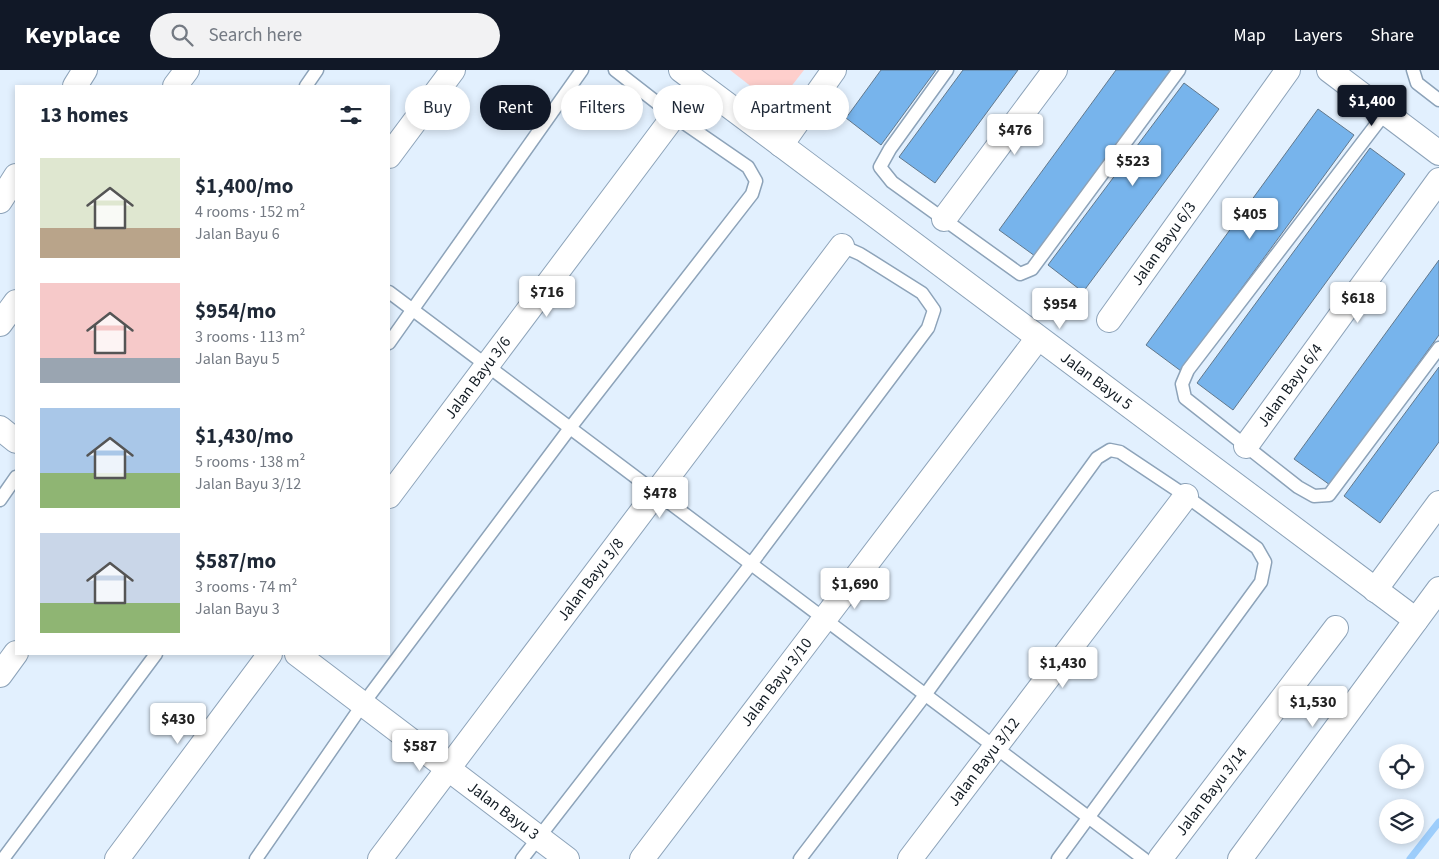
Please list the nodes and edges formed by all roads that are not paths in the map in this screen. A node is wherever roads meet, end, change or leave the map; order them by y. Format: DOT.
graph roads {
  1 [pos="85,70"];
  2 [pos="187,70"];
  3 [pos="317,70"];
  4 [pos="453,70"];
  5 [pos="582,70"];
  6 [pos="615,70"];
  7 [pos="681,70"];
  8 [pos="834,70"];
  9 [pos="948,70"];
  10 [pos="1055,70"];
  11 [pos="1180,70"];
  12 [pos="1288,70"];
  13 [pos="1329,70"];
  14 [pos="1413,70"];
  15 [pos="76,85"];
  16 [pos="176,85"];
  17 [pos="307,85"];
  18 [pos="653,100"];
  19 [pos="1439,100"];
  20 [pos="1385,112"];
  21 [pos="664,130"];
  22 [pos="694,130"];
  23 [pos="781,145"];
  24 [pos="1439,153"];
  25 [pos="390,155"];
  26 [pos="15,178"];
  27 [pos="1439,180"];
  28 [pos="0,201"];
  29 [pos="944,219"];
  30 [pos="842,246"];
  31 [pos="390,293"];
  32 [pos="15,303"];
  33 [pos="413,311"];
  34 [pos="1109,320"];
  35 [pos="0,324"];
  36 [pos="1038,338"];
  37 [pos="390,342"];
  38 [pos="1439,348"];
  39 [pos="487,366"];
  40 [pos="0,428"];
  41 [pos="570,428"];
  42 [pos="15,440"];
  43 [pos="1246,446"];
  44 [pos="15,479"];
  45 [pos="656,493"];
  46 [pos="390,495"];
  47 [pos="1186,496"];
  48 [pos="0,500"];
  49 [pos="1439,503"];
  50 [pos="751,564"];
  51 [pos="1439,589"];
  52 [pos="1375,590"];
  53 [pos="824,619"];
  54 [pos="1416,620"];
  55 [pos="1336,628"];
  56 [pos="15,654"];
  57 [pos="155,655"];
  58 [pos="269,655"];
  59 [pos="298,655"];
  60 [pos="0,675"];
  61 [pos="925,695"];
  62 [pos="363,704"];
  63 [pos="995,747"];
  64 [pos="448,769"];
  65 [pos="1089,818"];
  66 [pos="538,837"];
  67 [pos="2,859"];
  68 [pos="117,859"];
  69 [pos="256,859"];
  70 [pos="380,859"];
  71 [pos="522,859"];
  72 [pos="567,859"];
  73 [pos="642,859"];
  74 [pos="800,859"];
  75 [pos="910,859"];
  76 [pos="1058,859"];
  77 [pos="1144,859"];
  78 [pos="1160,859"];
  79 [pos="1240,859"];
  1 -- 15 [label="street"];
  2 -- 16 [label="street"];
  3 -- 17 [label="lane"];
  4 -- 25 [label="street"];
  5 -- 33 [label="lane"];
  6 -- 18 [label="lane"];
  7 -- 23 [label="street, Jalan Bayu 5"];
  8 -- 23 [label="street"];
  9 -- 29 [label="lane"];
  10 -- 29 [label="street"];
  11 -- 29 [label="lane"];
  12 -- 34 [label="street, Jalan Bayu 6/3"];
  13 -- 20 [label="street"];
  14 -- 19 [label="lane"];
  20 -- 24 [label="street"];
  20 -- 43 [label="lane"];
  21 -- 39 [label="street, Jalan Bayu 3/6"];
  22 -- 41 [label="lane"];
  23 -- 36 [label="street, Jalan Bayu 5"];
  26 -- 28 [label="street"];
  27 -- 43 [label="street, Jalan Bayu 6/4"];
  30 -- 45 [label="street, Jalan Bayu 3/8"];
  30 -- 50 [label="lane"];
  31 -- 33 [label="lane"];
  32 -- 35 [label="street"];
  33 -- 37 [label="lane"];
  33 -- 39 [label="lane"];
  36 -- 52 [label="street, Jalan Bayu 5"];
  36 -- 53 [label="street, Jalan Bayu 3/10"];
  38 -- 43 [label="lane"];
  39 -- 41 [label="lane"];
  39 -- 46 [label="street, Jalan Bayu 3/6"];
  40 -- 42 [label="street"];
  41 -- 45 [label="lane"];
  41 -- 62 [label="lane"];
  44 -- 48 [label="lane"];
  45 -- 50 [label="lane"];
  45 -- 64 [label="street, Jalan Bayu 3/8"];
  47 -- 61 [label="lane"];
  47 -- 63 [label="street, Jalan Bayu 3/12"];
  47 -- 65 [label="lane"];
  49 -- 52 [label="street"];
  50 -- 53 [label="lane"];
  50 -- 66 [label="lane"];
  51 -- 54 [label="street"];
  52 -- 54 [label="street, Jalan Bayu 5"];
  53 -- 61 [label="lane"];
  53 -- 73 [label="street, Jalan Bayu 3/10"];
  54 -- 79 [label="street"];
  55 -- 78 [label="street, Jalan Bayu 3/14"];
  56 -- 60 [label="street"];
  57 -- 67 [label="lane"];
  58 -- 68 [label="street"];
  59 -- 62 [label="street, Jalan Bayu 3"];
  61 -- 63 [label="lane"];
  61 -- 74 [label="lane"];
  62 -- 64 [label="street, Jalan Bayu 3"];
  62 -- 69 [label="lane"];
  63 -- 65 [label="lane"];
  63 -- 75 [label="street, Jalan Bayu 3/12"];
  64 -- 66 [label="street, Jalan Bayu 3"];
  64 -- 70 [label="street, Jalan Bayu 3/8"];
  65 -- 76 [label="lane"];
  65 -- 77 [label="lane"];
  66 -- 71 [label="lane"];
  66 -- 72 [label="street, Jalan Bayu 3"];
}
